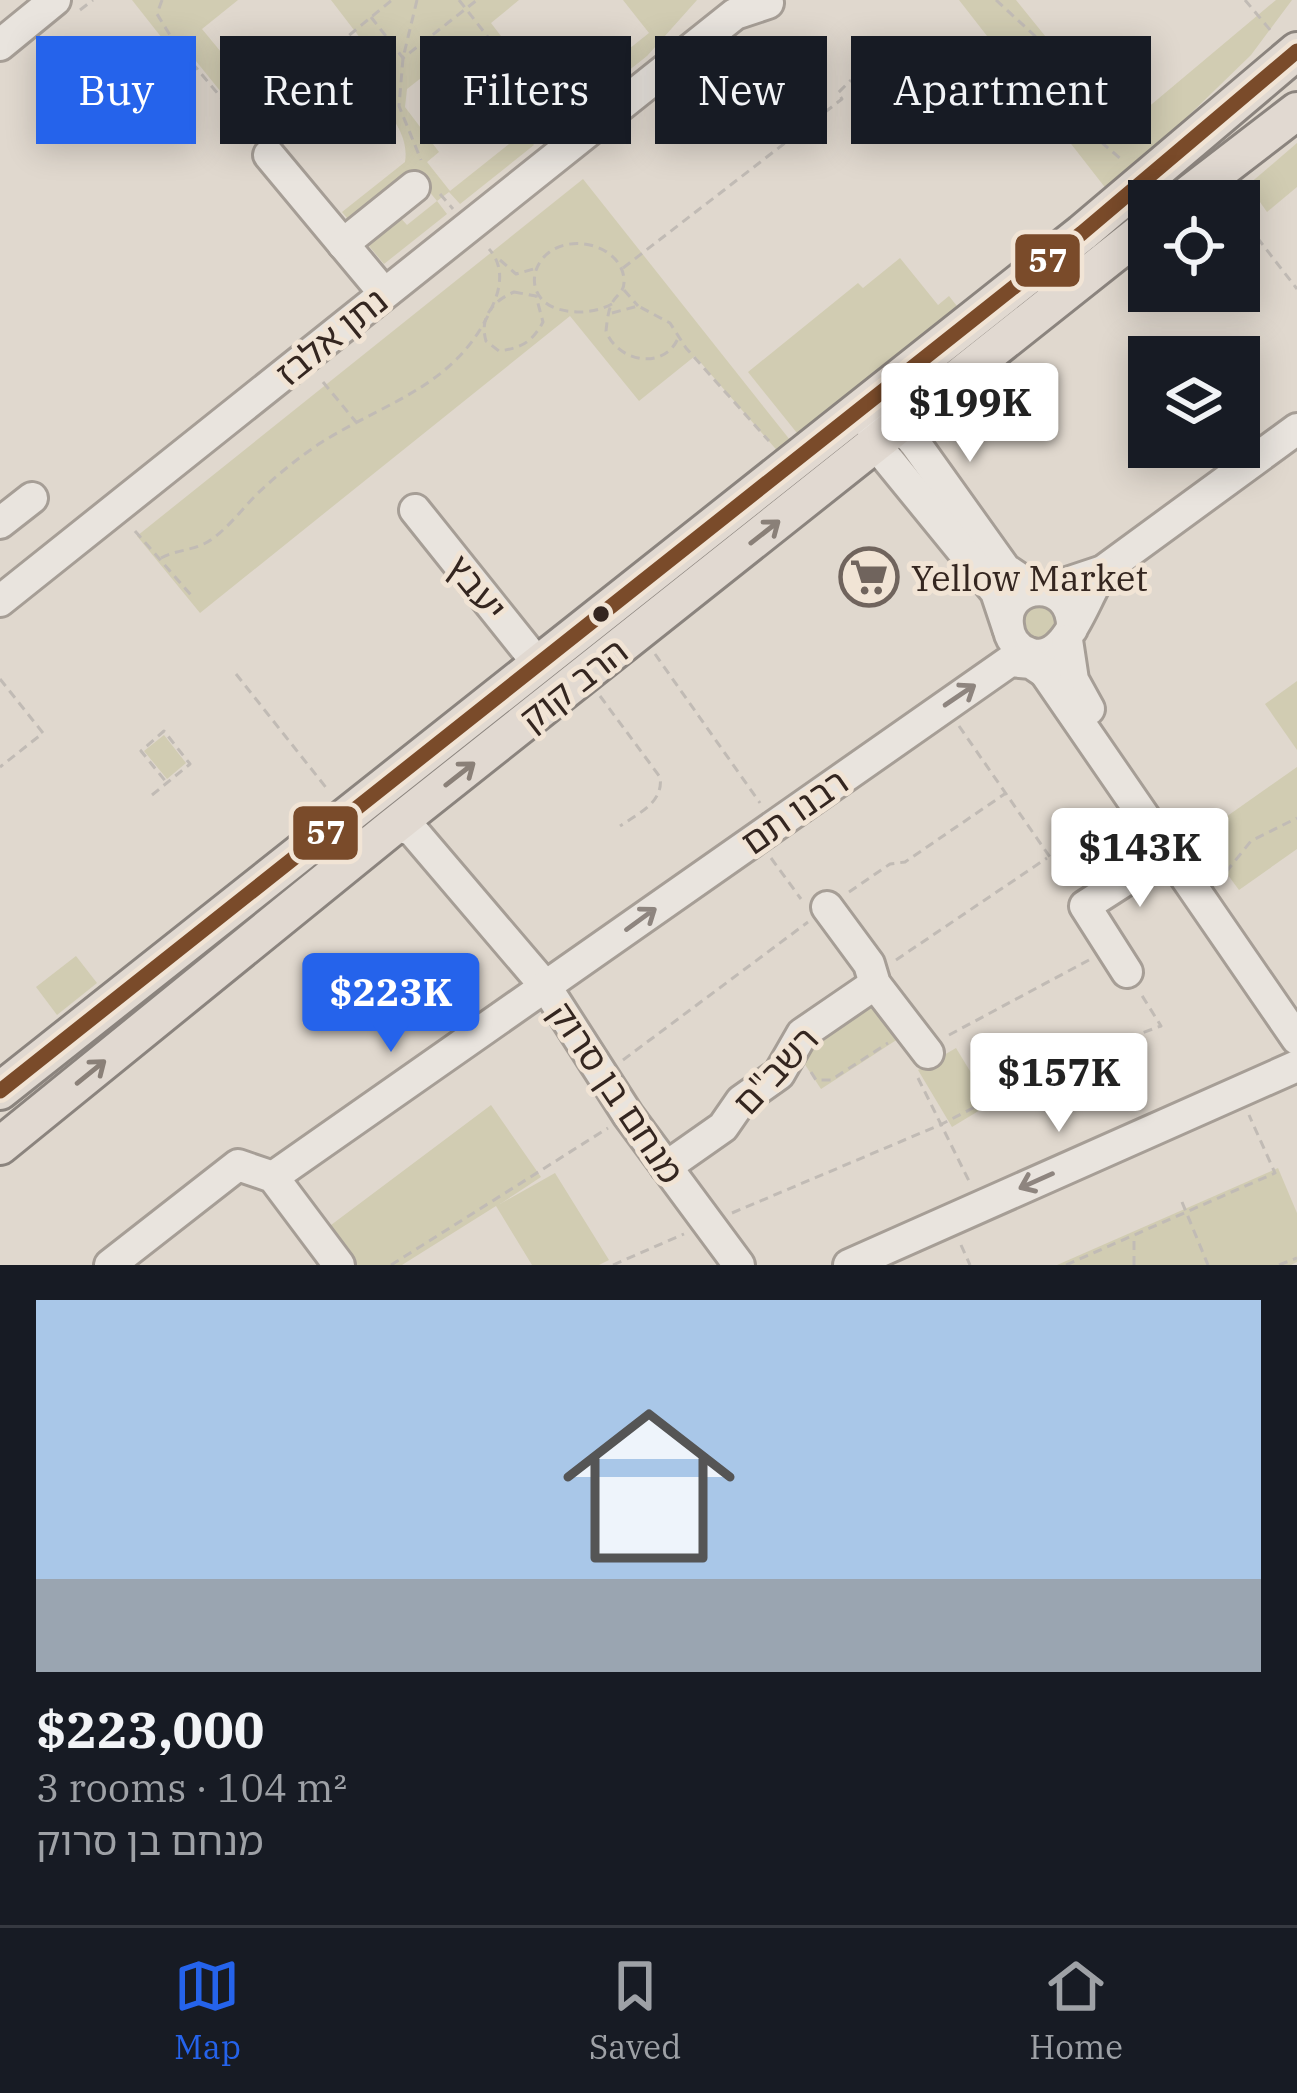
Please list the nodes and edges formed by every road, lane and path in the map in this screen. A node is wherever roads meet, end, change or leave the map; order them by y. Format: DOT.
graph roads {
  1 [pos="55,0"];
  2 [pos="162,0"];
  3 [pos="392,0"];
  4 [pos="417,0"];
  5 [pos="459,0"];
  6 [pos="477,0"];
  7 [pos="718,0"];
  8 [pos="996,0"];
  9 [pos="1245,0"];
  10 [pos="766,1"];
  11 [pos="466,8"];
  12 [pos="371,17"];
  13 [pos="348,36"];
  14 [pos="488,36"];
  15 [pos="690,36"];
  16 [pos="707,36"];
  17 [pos="0,45"];
  18 [pos="1294,53"];
  19 [pos="403,58"];
  20 [pos="655,77"];
  21 [pos="851,80"];
  22 [pos="220,96"];
  23 [pos="1297,111"];
  24 [pos="260,144"];
  25 [pos="269,155"];
  26 [pos="423,179"];
  27 [pos="1146,180"];
  28 [pos="1207,180"];
  29 [pos="1128,195"];
  30 [pos="455,212"];
  31 [pos="1260,241"];
  32 [pos="1128,243"];
  33 [pos="344,244"];
  34 [pos="489,249"];
  35 [pos="498,258"];
  36 [pos="539,267"];
  37 [pos="622,269"];
  38 [pos="624,289"];
  39 [pos="1297,289"];
  40 [pos="384,293"];
  41 [pos="493,304"];
  42 [pos="612,304"];
  43 [pos="638,305"];
  44 [pos="551,306"];
  45 [pos="544,312"];
  46 [pos="608,319"];
  47 [pos="679,336"];
  48 [pos="686,348"];
  49 [pos="669,352"];
  50 [pos="323,382"];
  51 [pos="868,405"];
  52 [pos="358,423"];
  53 [pos="1297,429"];
  54 [pos="888,435"];
  55 [pos="790,466"];
  56 [pos="32,498"];
  57 [pos="416,510"];
  58 [pos="0,523"];
  59 [pos="135,531"];
  60 [pos="160,558"];
  61 [pos="1103,571"];
  62 [pos="1041,590"];
  63 [pos="190,595"];
  64 [pos="1,598"];
  65 [pos="1007,628"];
  66 [pos="640,632"];
  67 [pos="1070,634"];
  68 [pos="1037,663"];
  69 [pos="539,664"];
  70 [pos="236,674"];
  71 [pos="585,675"];
  72 [pos="0,679"];
  73 [pos="944,706"];
  74 [pos="0,767"];
  75 [pos="166,783"];
  76 [pos="1006,793"];
  77 [pos="152,795"];
  78 [pos="349,816"];
  79 [pos="1297,818"];
  80 [pos="620,826"];
  81 [pos="390,830"];
  82 [pos="765,831"];
  83 [pos="1168,852"];
  84 [pos="1048,857"];
  85 [pos="1226,872"];
  86 [pos="1085,907"];
  87 [pos="820,911"];
  88 [pos="1119,960"];
  89 [pos="873,980"];
  90 [pos="546,987"];
  91 [pos="1297,1010"];
  92 [pos="1297,1039"];
  93 [pos="923,1046"];
  94 [pos="793,1047"];
  95 [pos="1297,1066"];
  96 [pos="602,1076"];
  97 [pos="0,1091"];
  98 [pos="1238,1091"];
  99 [pos="628,1115"];
  100 [pos="942,1124"];
  101 [pos="0,1146"];
  102 [pos="666,1167"];
  103 [pos="273,1177"];
  104 [pos="1182,1202"];
  105 [pos="980,1206"];
  106 [pos="1186,1212"];
  107 [pos="710,1223"];
  108 [pos="1134,1235"];
  109 [pos="1078,1247"];
  110 [pos="1082,1258"];
  111 [pos="1297,1258"];
  112 [pos="1070,1264"];
  113 [pos="110,1265"];
  114 [pos="339,1265"];
  115 [pos="391,1265"];
  116 [pos="613,1265"];
  117 [pos="739,1265"];
  118 [pos="849,1265"];
  119 [pos="1133,1265"];
  120 [pos="1208,1265"];
  121 [pos="1280,1265"];
  1 -- 17 [label="street"];
  2 -- 22 [label="path"];
  3 -- 12 [label="path"];
  4 -- 19 [label="path"];
  5 -- 11 [label="path"];
  6 -- 11 [label="path"];
  7 -- 15 [label="street, נתן אלבז"];
  8 -- 27 [label="path"];
  9 -- 18 [label="path"];
  10 -- 16 [label="street, נתן אלבז"];
  11 -- 14 [label="path"];
  11 -- 19 [label="path"];
  12 -- 13 [label="path"];
  12 -- 19 [label="path"];
  18 -- 27 [label="main road, הרב קוק"];
  19 -- 26 [label="path"];
  20 -- 40 [label="street, נתן אלבז"];
  21 -- 37 [label="path"];
  23 -- 28 [label="main road"];
  24 -- 25 [label="path"];
  25 -- 33 [label="street"];
  26 -- 30 [label="path"];
  26 -- 33 [label="street"];
  29 -- 51 [label="main road, הרב קוק"];
  31 -- 39 [label="path"];
  32 -- 54 [label="main road, הרב קוק"];
  33 -- 40 [label="street"];
  34 -- 35 [label="path"];
  35 -- 36 [label="path"];
  35 -- 41 [label="path"];
  36 -- 37 [label="path"];
  36 -- 44 [label="path"];
  37 -- 38 [label="path"];
  38 -- 42 [label="path"];
  38 -- 43 [label="path"];
  40 -- 64 [label="street, נתן אלבז"];
  41 -- 45 [label="path"];
  41 -- 45 [label="path"];
  41 -- 52 [label="path"];
  42 -- 44 [label="path"];
  42 -- 46 [label="path"];
  43 -- 46 [label="path"];
  43 -- 47 [label="path"];
  44 -- 45 [label="path"];
  46 -- 49 [label="path"];
  47 -- 48 [label="path"];
  47 -- 49 [label="path"];
  48 -- 49 [label="path"];
  48 -- 55 [label="path"];
  50 -- 52 [label="path"];
  51 -- 54 [label="street"];
  51 -- 55 [label="main road, הרב קוק"];
  52 -- 60 [label="path"];
  53 -- 61 [label="street"];
  54 -- 62 [label="street"];
  54 -- 65 [label="street"];
  66 -- 54 [label="main road, הרב קוק, one-way"];
  55 -- 69 [label="main road, הרב קוק"];
  56 -- 58 [label="street"];
  57 -- 69 [label="street, יעבץ"];
  59 -- 60 [label="path"];
  60 -- 63 [label="path"];
  61 -- 62 [label="street"];
  61 -- 67 [label="street"];
  62 -- 65 [label="street"];
  62 -- 67 [label="street"];
  65 -- 68 [label="street"];
  66 -- 71 [label="main road, הרב קוק"];
  66 -- 82 [label="path"];
  67 -- 68 [label="street"];
  67 -- 91 [label="street"];
  73 -- 68 [label="street, רבנו תם, one-way"];
  68 -- 83 [label="street"];
  69 -- 78 [label="main road, הרב קוק"];
  70 -- 78 [label="path"];
  71 -- 80 [label="path"];
  81 -- 71 [label="main road, הרב קוק, one-way"];
  72 -- 74 [label="path"];
  73 -- 76 [label="path"];
  73 -- 82 [label="street, רבנו תם"];
  75 -- 75 [label="path"];
  75 -- 77 [label="path"];
  76 -- 84 [label="path"];
  76 -- 87 [label="path"];
  78 -- 97 [label="main road, הרב קוק"];
  79 -- 85 [label="path"];
  81 -- 90 [label="street, מנחם בן סרוק"];
  101 -- 81 [label="main road, הרב קוק, one-way"];
  82 -- 87 [label="path"];
  90 -- 82 [label="street, רבנו תם, one-way"];
  83 -- 86 [label="street"];
  83 -- 92 [label="street"];
  84 -- 86 [label="path"];
  84 -- 89 [label="path"];
  86 -- 88 [label="street"];
  87 -- 89 [label="street"];
  87 -- 96 [label="path"];
  88 -- 93 [label="path"];
  88 -- 100 [label="path"];
  89 -- 93 [label="street"];
  89 -- 94 [label="street, רשב\"ם"];
  90 -- 96 [label="street, מנחם בן סרוק"];
  90 -- 103 [label="street, רבנו תם"];
  93 -- 94 [label="path"];
  93 -- 100 [label="path"];
  94 -- 102 [label="street, רשב\"ם"];
  95 -- 98 [label="street"];
  96 -- 99 [label="street, מנחם בן סרוק"];
  98 -- 105 [label="street, one-way"];
  98 -- 106 [label="path"];
  99 -- 102 [label="street, מנחם בן סרוק"];
  99 -- 115 [label="path"];
  100 -- 105 [label="path"];
  100 -- 107 [label="path"];
  102 -- 107 [label="street, מנחם בן סרוק"];
  103 -- 113 [label="street"];
  103 -- 114 [label="street"];
  104 -- 106 [label="path"];
  105 -- 118 [label="street"];
  106 -- 108 [label="path"];
  106 -- 120 [label="path"];
  107 -- 116 [label="path"];
  107 -- 117 [label="street, מנחם בן סרוק"];
  108 -- 110 [label="path"];
  108 -- 119 [label="path"];
  109 -- 110 [label="path"];
  110 -- 112 [label="path"];
  111 -- 121 [label="path"];
}
